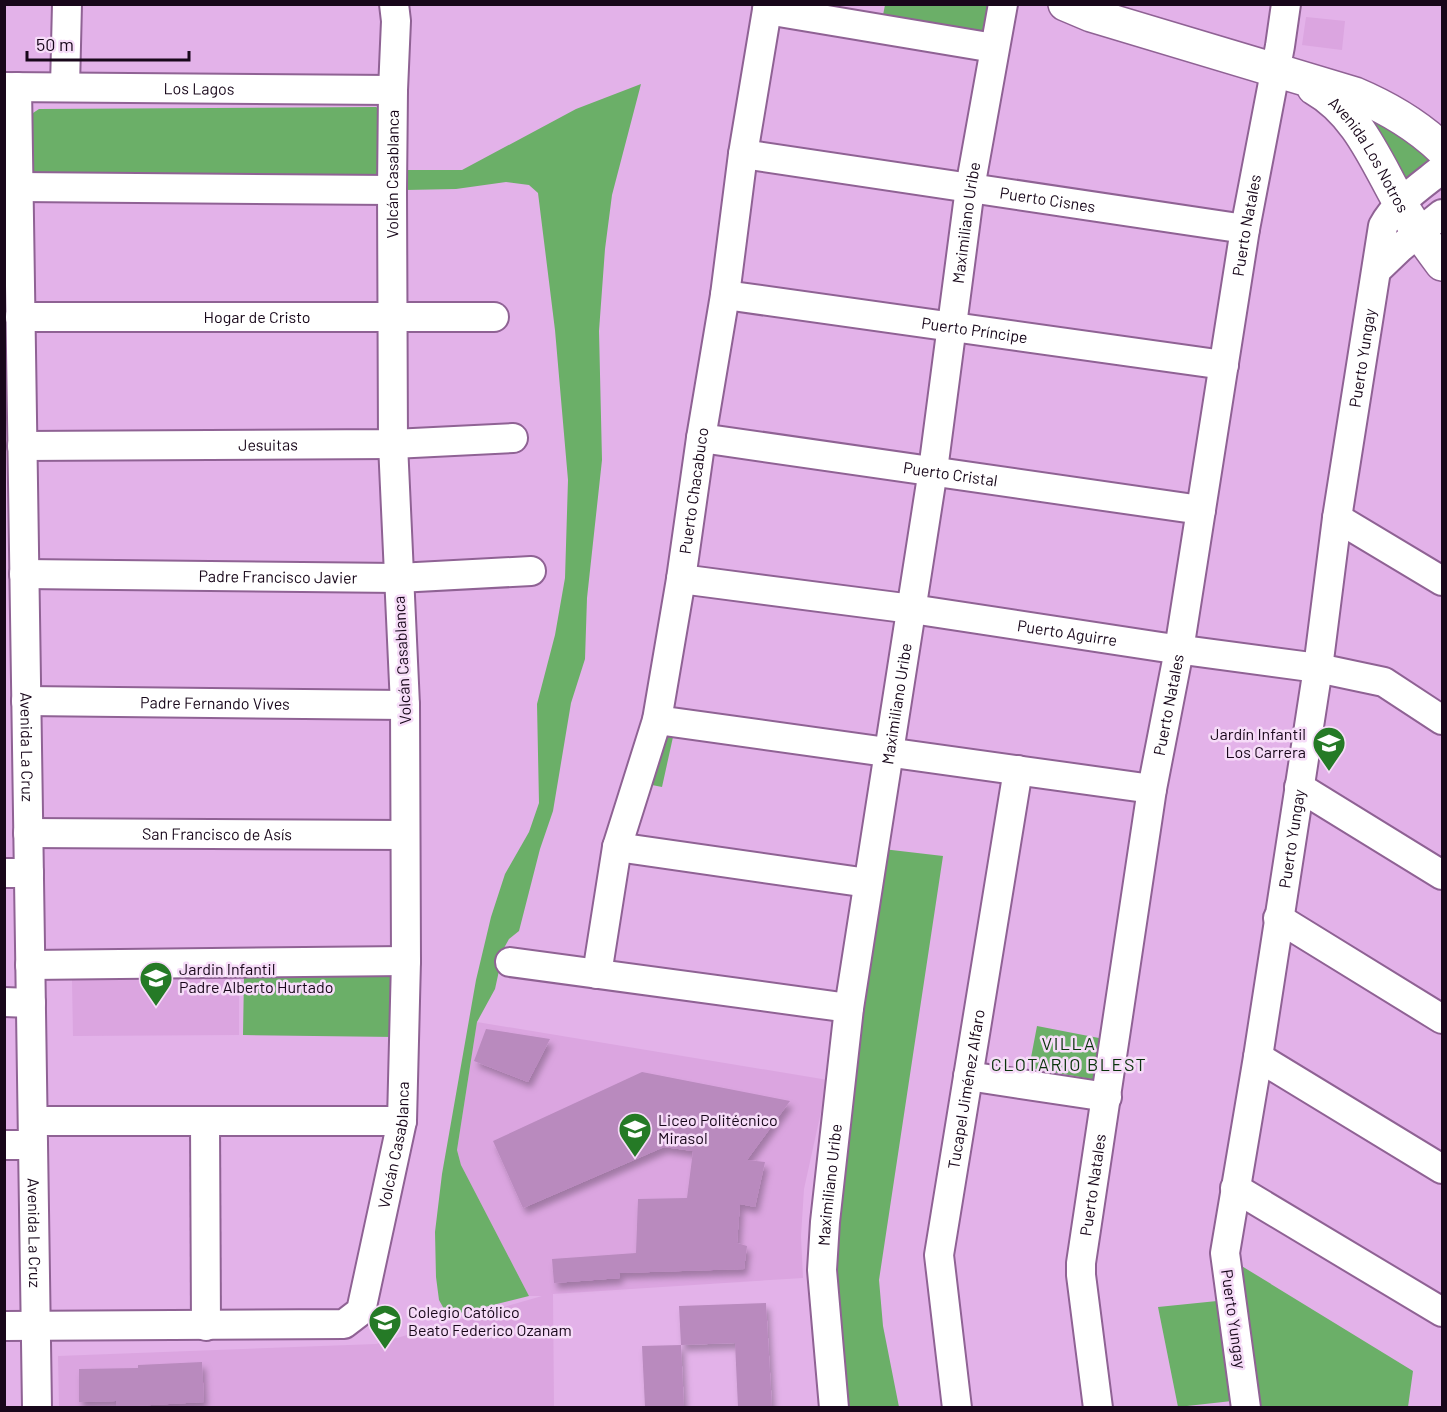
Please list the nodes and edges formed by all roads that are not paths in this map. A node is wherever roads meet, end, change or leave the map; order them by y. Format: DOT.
graph roads {
  1 [pos="67,4"];
  2 [pos="394,4"];
  3 [pos="1003,4"];
  4 [pos="1065,4"];
  5 [pos="1286,4"];
  6 [pos="767,7"];
  7 [pos="994,48"];
  8 [pos="1275,70"];
  9 [pos="11,87"];
  10 [pos="65,87"];
  11 [pos="393,90"];
  12 [pos="1443,149"];
  13 [pos="743,154"];
  14 [pos="1443,169"];
  15 [pos="19,187"];
  16 [pos="970,188"];
  17 [pos="392,190"];
  18 [pos="1400,203"];
  19 [pos="12,222"];
  20 [pos="1431,224"];
  21 [pos="1245,229"];
  22 [pos="1443,264"];
  23 [pos="1378,269"];
  24 [pos="724,295"];
  25 [pos="20,317"];
  26 [pos="494,317"];
  27 [pos="393,318"];
  28 [pos="952,327"];
  29 [pos="13,352"];
  30 [pos="1224,366"];
  31 [pos="513,438"];
  32 [pos="701,438"];
  33 [pos="393,444"];
  34 [pos="22,446"];
  35 [pos="933,470"];
  36 [pos="14,482"];
  37 [pos="1201,510"];
  38 [pos="1337,518"];
  39 [pos="531,571"];
  40 [pos="24,574"];
  41 [pos="398,578"];
  42 [pos="681,579"];
  43 [pos="1443,581"];
  44 [pos="15,609"];
  45 [pos="912,609"];
  46 [pos="1179,650"];
  47 [pos="1318,668"];
  48 [pos="26,701"];
  49 [pos="405,705"];
  50 [pos="657,720"];
  51 [pos="1443,720"];
  52 [pos="16,742"];
  53 [pos="890,751"];
  54 [pos="1018,770"];
  55 [pos="1299,787"];
  56 [pos="1152,789"];
  57 [pos="28,833"];
  58 [pos="405,835"];
  59 [pos="616,847"];
  60 [pos="17,873"];
  61 [pos="1443,875"];
  62 [pos="868,883"];
  63 [pos="1278,918"];
  64 [pos="406,961"];
  65 [pos="510,962"];
  66 [pos="30,965"];
  67 [pos="597,974"];
  68 [pos="18,1003"];
  69 [pos="849,1008"];
  70 [pos="1443,1019"];
  71 [pos="1258,1057"];
  72 [pos="968,1076"];
  73 [pos="1107,1097"];
  74 [pos="402,1121"];
  75 [pos="205,1122"];
  76 [pos="33,1133"];
  77 [pos="4,1145"];
  78 [pos="1443,1169"];
  79 [pos="1235,1188"];
  80 [pos="1443,1312"];
  81 [pos="4,1326"];
  82 [pos="36,1326"];
  83 [pos="206,1326"];
  84 [pos="37,1407"];
  85 [pos="834,1407"];
  86 [pos="957,1407"];
  87 [pos="1098,1407"];
  88 [pos="1246,1407"];
  1 -- 10 [label="street"];
  2 -- 11 [label="street, Volcán Casablanca"];
  3 -- 7 [label="street, Maximiliano Uribe"];
  4 -- 8 [label="main road, Avenida Los Notros"];
  5 -- 8 [label="street, Puerto Natales"];
  6 -- 7 [label="street"];
  6 -- 13 [label="street, Puerto Chacabuco"];
  7 -- 16 [label="street, Maximiliano Uribe"];
  8 -- 12 [label="main road, Avenida Los Notros"];
  8 -- 18 [label="main road, Avenida Los Notros"];
  8 -- 21 [label="street, Puerto Natales"];
  9 -- 10 [label="street, Los Lagos"];
  9 -- 15 [label="street, Avenida La Cruz"];
  10 -- 11 [label="street, Los Lagos"];
  11 -- 17 [label="street, Volcán Casablanca"];
  13 -- 16 [label="street, Puerto Cisnes"];
  13 -- 24 [label="street, Puerto Chacabuco"];
  14 -- 18 [label="street, Puerto Yungay"];
  15 -- 17 [label="street"];
  15 -- 19 [label="street, Avenida La Cruz"];
  16 -- 21 [label="street, Puerto Cisnes"];
  16 -- 28 [label="street, Maximiliano Uribe"];
  17 -- 27 [label="street, Volcán Casablanca"];
  18 -- 20 [label="main road, Avenida Los Notros"];
  18 -- 23 [label="street, Puerto Yungay"];
  19 -- 25 [label="street, Avenida La Cruz"];
  20 -- 22 [label="main road, Avenida Los Notros"];
  20 -- 23 [label="street"];
  21 -- 30 [label="street, Puerto Natales"];
  23 -- 38 [label="street, Puerto Yungay"];
  24 -- 28 [label="street, Puerto Príncipe"];
  24 -- 32 [label="street, Puerto Chacabuco"];
  25 -- 27 [label="street, Hogar de Cristo"];
  25 -- 29 [label="street, Avenida La Cruz"];
  26 -- 27 [label="street, Hogar de Cristo"];
  27 -- 33 [label="street, Volcán Casablanca"];
  28 -- 30 [label="street, Puerto Príncipe"];
  28 -- 35 [label="street, Maximiliano Uribe"];
  29 -- 34 [label="street, Avenida La Cruz"];
  30 -- 37 [label="street, Puerto Natales"];
  31 -- 33 [label="street, Jesuitas"];
  32 -- 35 [label="street, Puerto Cristal"];
  32 -- 42 [label="street, Puerto Chacabuco"];
  33 -- 34 [label="street, Jesuitas"];
  33 -- 41 [label="street, Volcán Casablanca"];
  34 -- 36 [label="street, Avenida La Cruz"];
  35 -- 37 [label="street, Puerto Cristal"];
  35 -- 45 [label="street, Maximiliano Uribe"];
  36 -- 40 [label="street, Avenida La Cruz"];
  37 -- 46 [label="street, Puerto Natales"];
  38 -- 43 [label="street"];
  38 -- 47 [label="street, Puerto Yungay"];
  39 -- 41 [label="street, Padre Francisco Javier"];
  40 -- 41 [label="street, Padre Francisco Javier"];
  40 -- 44 [label="street, Avenida La Cruz"];
  41 -- 49 [label="street, Volcán Casablanca"];
  42 -- 45 [label="street, Puerto Aguirre"];
  42 -- 50 [label="street, Puerto Chacabuco"];
  44 -- 48 [label="street, Avenida La Cruz"];
  45 -- 46 [label="street, Puerto Aguirre"];
  45 -- 53 [label="street, Maximiliano Uribe"];
  46 -- 47 [label="street, Puerto Aguirre"];
  46 -- 56 [label="street, Puerto Natales"];
  47 -- 51 [label="street, Puerto Aguirre"];
  47 -- 55 [label="street, Puerto Yungay"];
  48 -- 49 [label="street, Padre Fernando Vives"];
  48 -- 52 [label="street, Avenida La Cruz"];
  49 -- 58 [label="street, Volcán Casablanca"];
  50 -- 53 [label="street"];
  50 -- 59 [label="street, Puerto Chacabuco"];
  52 -- 57 [label="street, Avenida La Cruz"];
  53 -- 54 [label="street"];
  53 -- 62 [label="street, Maximiliano Uribe"];
  54 -- 56 [label="street"];
  54 -- 72 [label="street, Tucapel Jiménez Alfaro"];
  55 -- 61 [label="street"];
  55 -- 63 [label="street, Puerto Yungay"];
  56 -- 73 [label="street, Puerto Natales"];
  57 -- 58 [label="street, San Francisco de Asís"];
  57 -- 60 [label="street, Avenida La Cruz"];
  58 -- 64 [label="street, Volcán Casablanca"];
  59 -- 62 [label="street"];
  59 -- 67 [label="street, Puerto Chacabuco"];
  60 -- 66 [label="street, Avenida La Cruz"];
  62 -- 69 [label="street, Maximiliano Uribe"];
  63 -- 70 [label="street"];
  63 -- 71 [label="street, Puerto Yungay"];
  64 -- 66 [label="street"];
  64 -- 74 [label="street, Volcán Casablanca"];
  65 -- 67 [label="street"];
  66 -- 68 [label="street, Avenida La Cruz"];
  67 -- 69 [label="street"];
  68 -- 76 [label="street, Avenida La Cruz"];
  69 -- 85 [label="street, Maximiliano Uribe"];
  71 -- 78 [label="street"];
  71 -- 79 [label="street, Puerto Yungay"];
  72 -- 73 [label="street"];
  72 -- 86 [label="street, Tucapel Jiménez Alfaro"];
  73 -- 87 [label="street, Puerto Natales"];
  74 -- 75 [label="street"];
  74 -- 83 [label="street, Volcán Casablanca"];
  75 -- 76 [label="street"];
  75 -- 83 [label="street"];
  76 -- 77 [label="street"];
  76 -- 82 [label="street, Avenida La Cruz"];
  79 -- 80 [label="street"];
  79 -- 88 [label="street, Puerto Yungay"];
  81 -- 82 [label="street"];
  82 -- 83 [label="street"];
  82 -- 84 [label="street, Avenida La Cruz"];
}
